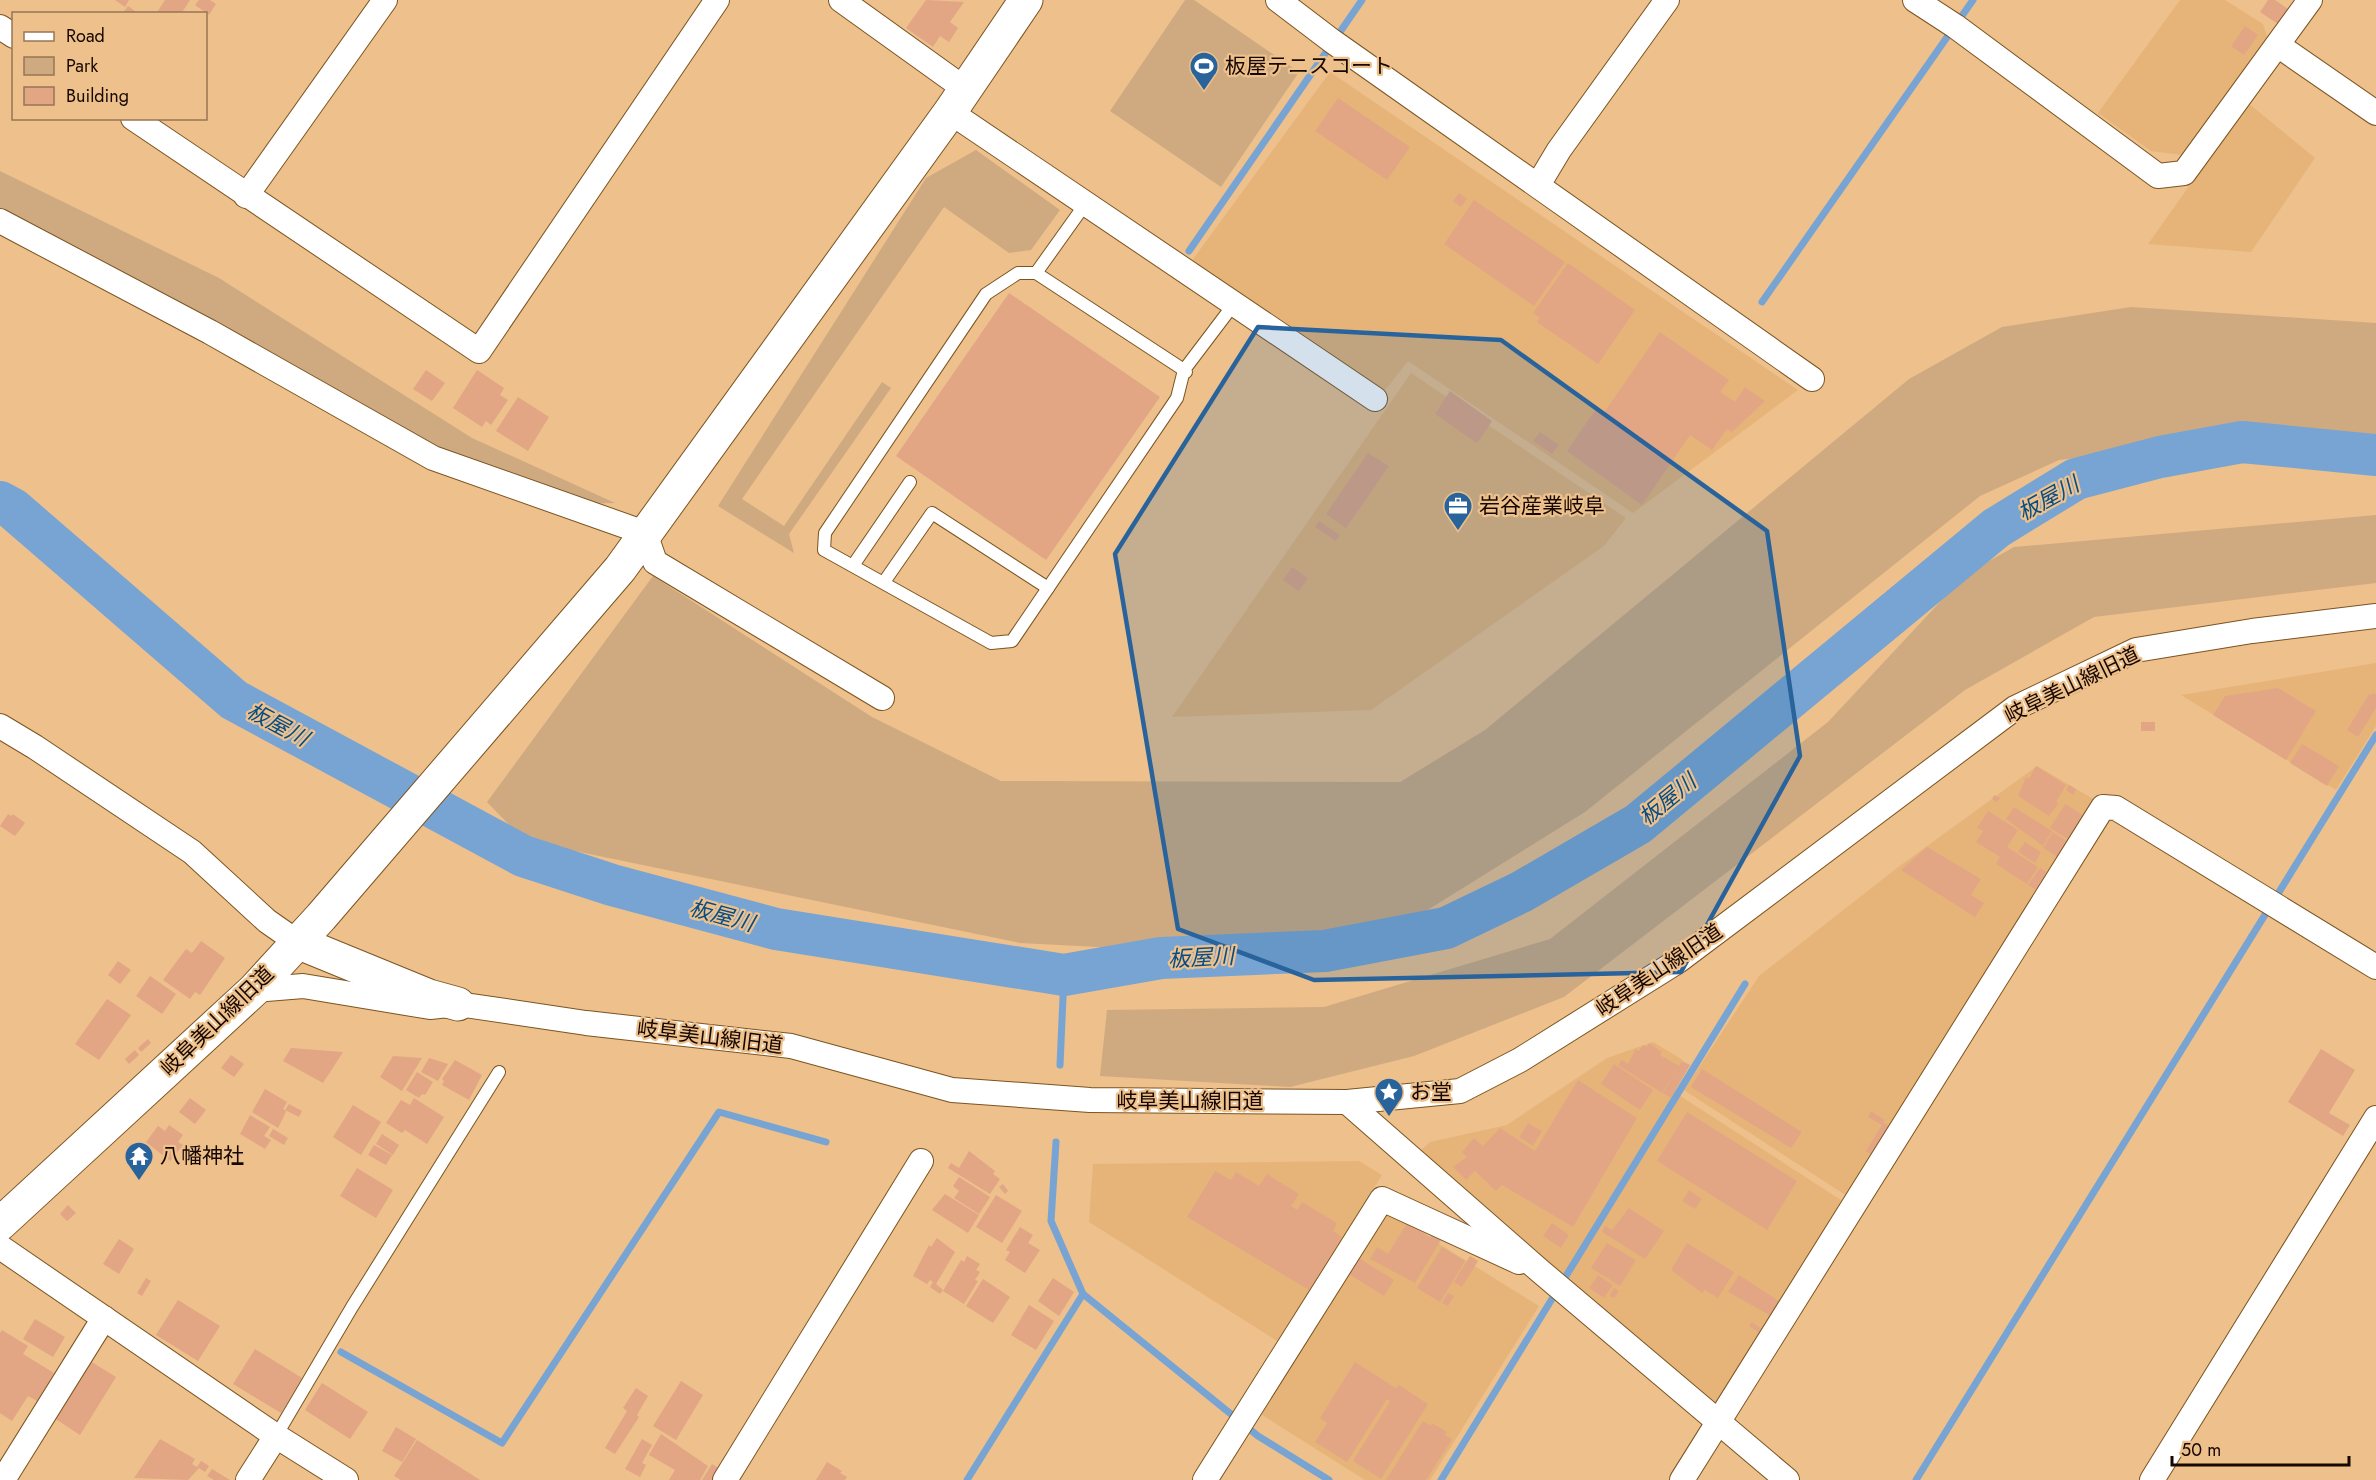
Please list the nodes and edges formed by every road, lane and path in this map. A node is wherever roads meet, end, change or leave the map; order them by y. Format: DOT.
graph roads {
  1 [pos="385,0"];
  2 [pos="717,0"];
  3 [pos="841,0"];
  4 [pos="1026,0"];
  5 [pos="1278,0"];
  6 [pos="1667,0"];
  7 [pos="1915,0"];
  8 [pos="2310,0"];
  9 [pos="2279,45"];
  10 [pos="957,100"];
  11 [pos="2376,113"];
  12 [pos="136,120"];
  13 [pos="1538,185"];
  14 [pos="246,196"];
  15 [pos="1086,203"];
  16 [pos="0,221"];
  17 [pos="1036,273"];
  18 [pos="1234,304"];
  19 [pos="1185,371"];
  20 [pos="1812,378"];
  21 [pos="1375,399"];
  22 [pos="910,482"];
  23 [pos="645,533"];
  24 [pos="854,564"];
  25 [pos="884,582"];
  26 [pos="1048,588"];
  27 [pos="2376,616"];
  28 [pos="882,698"];
  29 [pos="0,726"];
  30 [pos="297,942"];
  31 [pos="2376,967"];
  32 [pos="254,990"];
  33 [pos="458,1005"];
  34 [pos="499,1072"];
  35 [pos="1347,1101"];
  36 [pos="2376,1118"];
  37 [pos="921,1161"];
  38 [pos="0,1224"];
  39 [pos="0,1247"];
  40 [pos="1540,1271"];
  41 [pos="104,1318"];
  42 [pos="1718,1420"];
  43 [pos="276,1436"];
  44 [pos="3,1480"];
  45 [pos="248,1480"];
  46 [pos="346,1480"];
  47 [pos="725,1480"];
  48 [pos="1205,1480"];
  49 [pos="1682,1480"];
  50 [pos="1787,1480"];
  51 [pos="2152,1480"];
  1 -- 14 [label="street"];
  2 -- 14 [label="street"];
  3 -- 10 [label="street"];
  4 -- 10 [label="street"];
  5 -- 13 [label="street"];
  6 -- 13 [label="street"];
  7 -- 9 [label="street"];
  8 -- 9 [label="street"];
  9 -- 11 [label="street"];
  10 -- 15 [label="street"];
  10 -- 23 [label="street"];
  12 -- 14 [label="street"];
  13 -- 20 [label="street"];
  15 -- 17 [label="lane"];
  15 -- 18 [label="street"];
  16 -- 23 [label="street"];
  17 -- 19 [label="lane"];
  17 -- 24 [label="lane"];
  18 -- 19 [label="lane"];
  18 -- 21 [label="street"];
  19 -- 26 [label="lane"];
  22 -- 24 [label="lane"];
  23 -- 28 [label="street"];
  23 -- 30 [label="street"];
  24 -- 25 [label="lane"];
  25 -- 26 [label="lane"];
  25 -- 26 [label="lane"];
  27 -- 35 [label="street, 岐阜美山線旧道"];
  29 -- 30 [label="street"];
  30 -- 32 [label="street, 岐阜美山線旧道"];
  30 -- 33 [label="street, 岐阜美山線旧道"];
  31 -- 42 [label="street"];
  32 -- 33 [label="street"];
  32 -- 38 [label="street, 岐阜美山線旧道"];
  33 -- 35 [label="street, 岐阜美山線旧道"];
  34 -- 43 [label="lane"];
  35 -- 40 [label="street"];
  36 -- 51 [label="street"];
  37 -- 47 [label="street"];
  39 -- 41 [label="street"];
  40 -- 42 [label="street"];
  40 -- 48 [label="street"];
  41 -- 43 [label="street"];
  41 -- 44 [label="street"];
  42 -- 49 [label="street"];
  42 -- 50 [label="street"];
  43 -- 45 [label="street"];
  43 -- 46 [label="street"];
}
